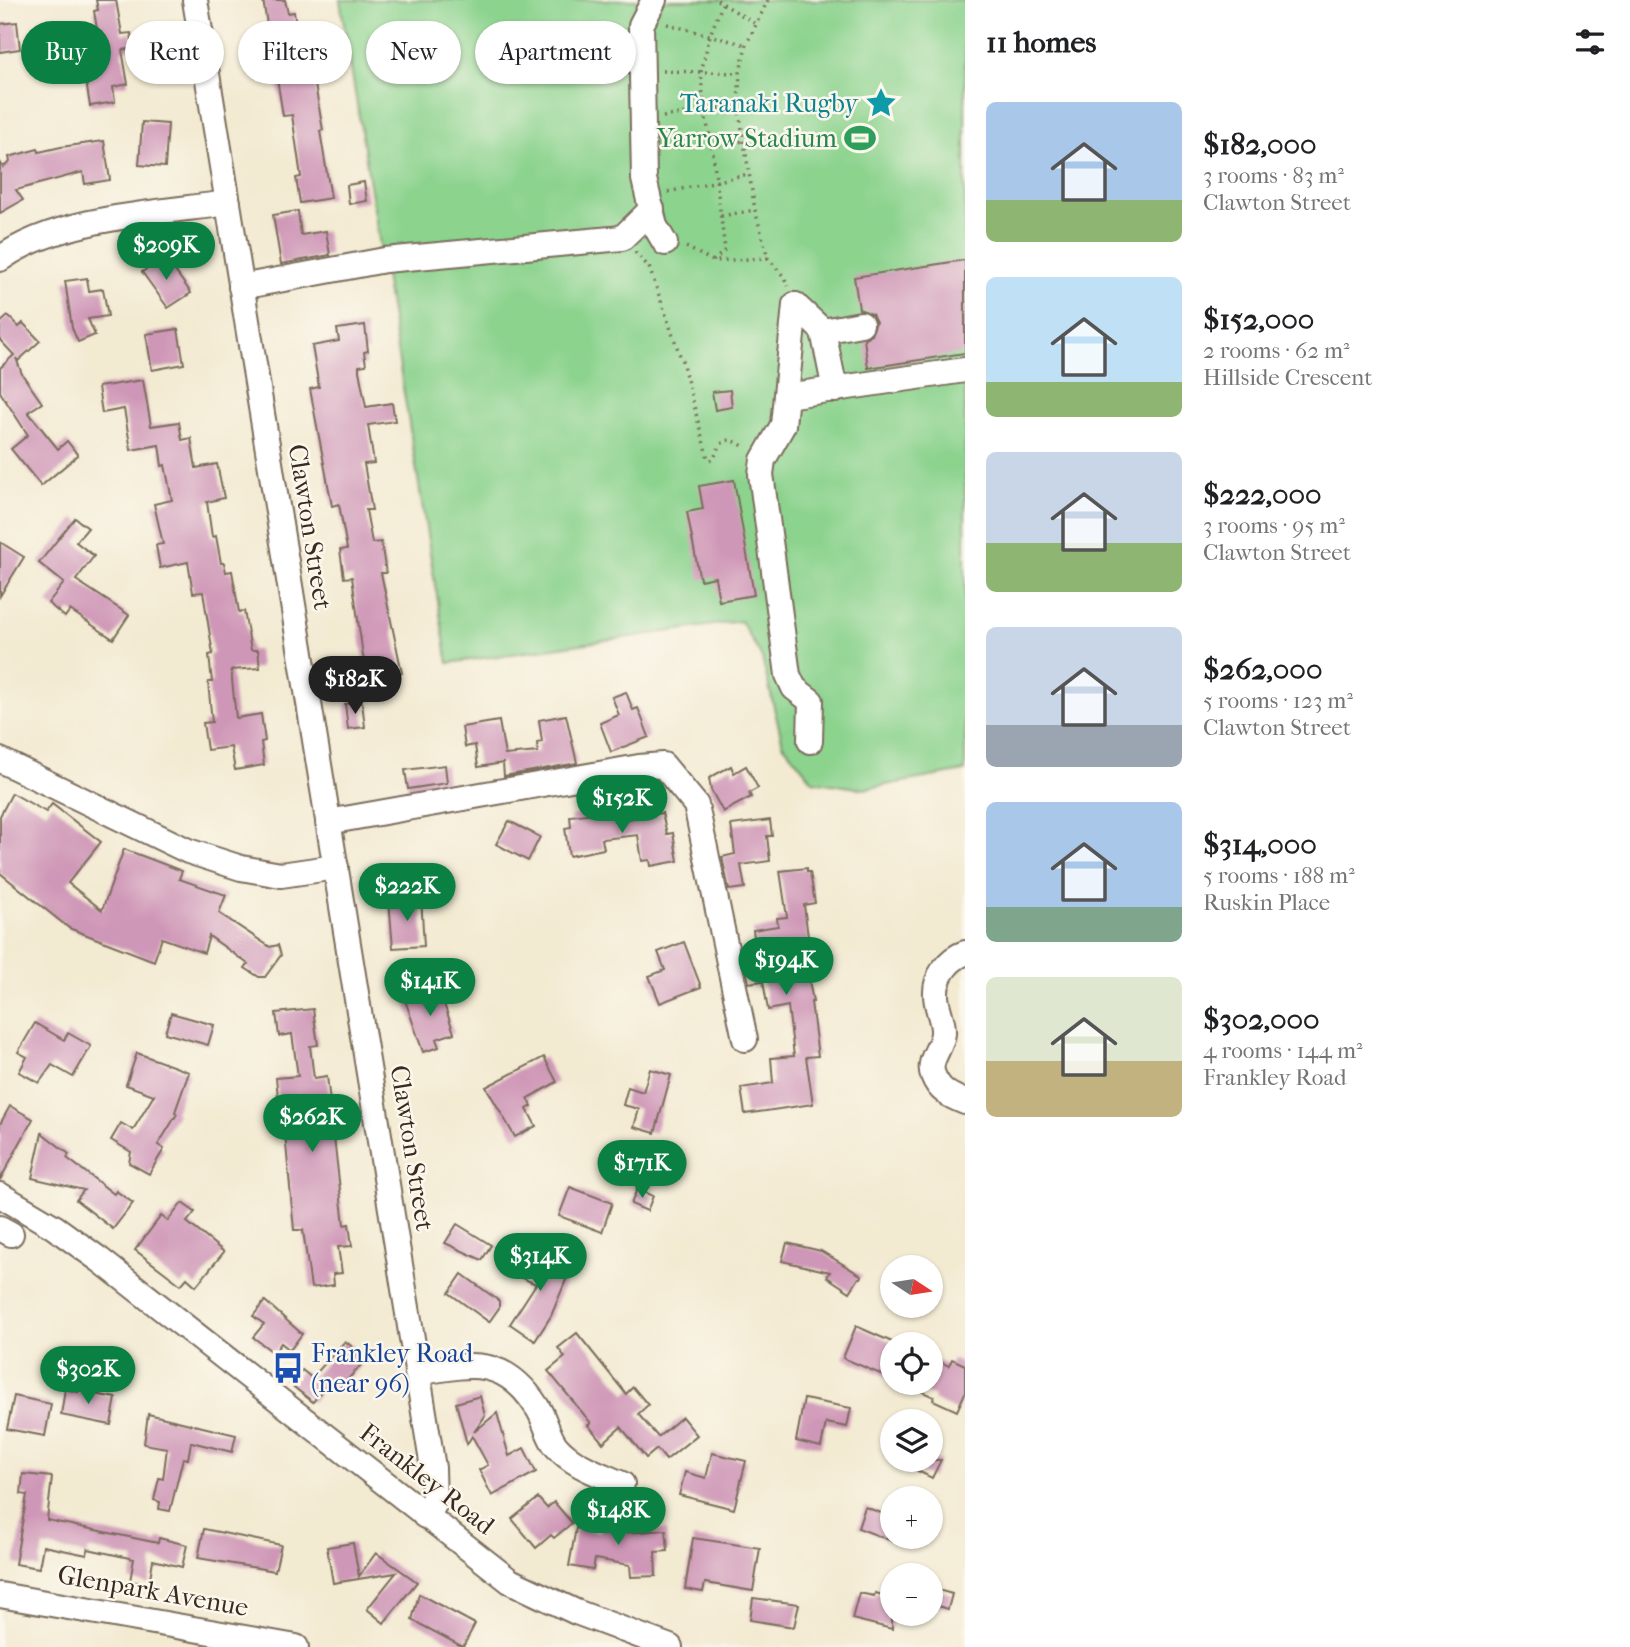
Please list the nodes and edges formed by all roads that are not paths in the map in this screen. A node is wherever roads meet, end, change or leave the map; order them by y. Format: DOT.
graph roads {
  1 [pos="195,0"];
  2 [pos="649,9"];
  3 [pos="228,203"];
  4 [pos="650,203"];
  5 [pos="665,243"];
  6 [pos="0,259"];
  7 [pos="241,287"];
  8 [pos="861,324"];
  9 [pos="823,331"];
  10 [pos="965,370"];
  11 [pos="835,390"];
  12 [pos="786,396"];
  13 [pos="810,741"];
  14 [pos="0,760"];
  15 [pos="328,822"];
  16 [pos="337,867"];
  17 [pos="965,953"];
  18 [pos="745,1039"];
  19 [pos="965,1102"];
  20 [pos="0,1195"];
  21 [pos="417,1373"];
  22 [pos="622,1484"];
  23 [pos="425,1516"];
  24 [pos="0,1595"];
  25 [pos="296,1647"];
  26 [pos="670,1647"];
  1 -- 3 [label="street, Clawton Street"];
  2 -- 4 [label="street"];
  3 -- 6 [label="street"];
  3 -- 7 [label="street, Clawton Street"];
  4 -- 5 [label="street"];
  4 -- 7 [label="street"];
  7 -- 15 [label="street, Clawton Street"];
  8 -- 9 [label="street"];
  9 -- 11 [label="street"];
  9 -- 12 [label="street"];
  10 -- 11 [label="street"];
  11 -- 12 [label="street"];
  12 -- 13 [label="street"];
  14 -- 16 [label="street"];
  15 -- 16 [label="street, Clawton Street"];
  15 -- 18 [label="street"];
  16 -- 21 [label="street, Clawton Street"];
  17 -- 19 [label="street"];
  20 -- 23 [label="street, Frankley Road"];
  21 -- 22 [label="street"];
  21 -- 23 [label="street, Clawton Street"];
  23 -- 26 [label="street, Frankley Road"];
  24 -- 25 [label="street, Glenpark Avenue"];
}
